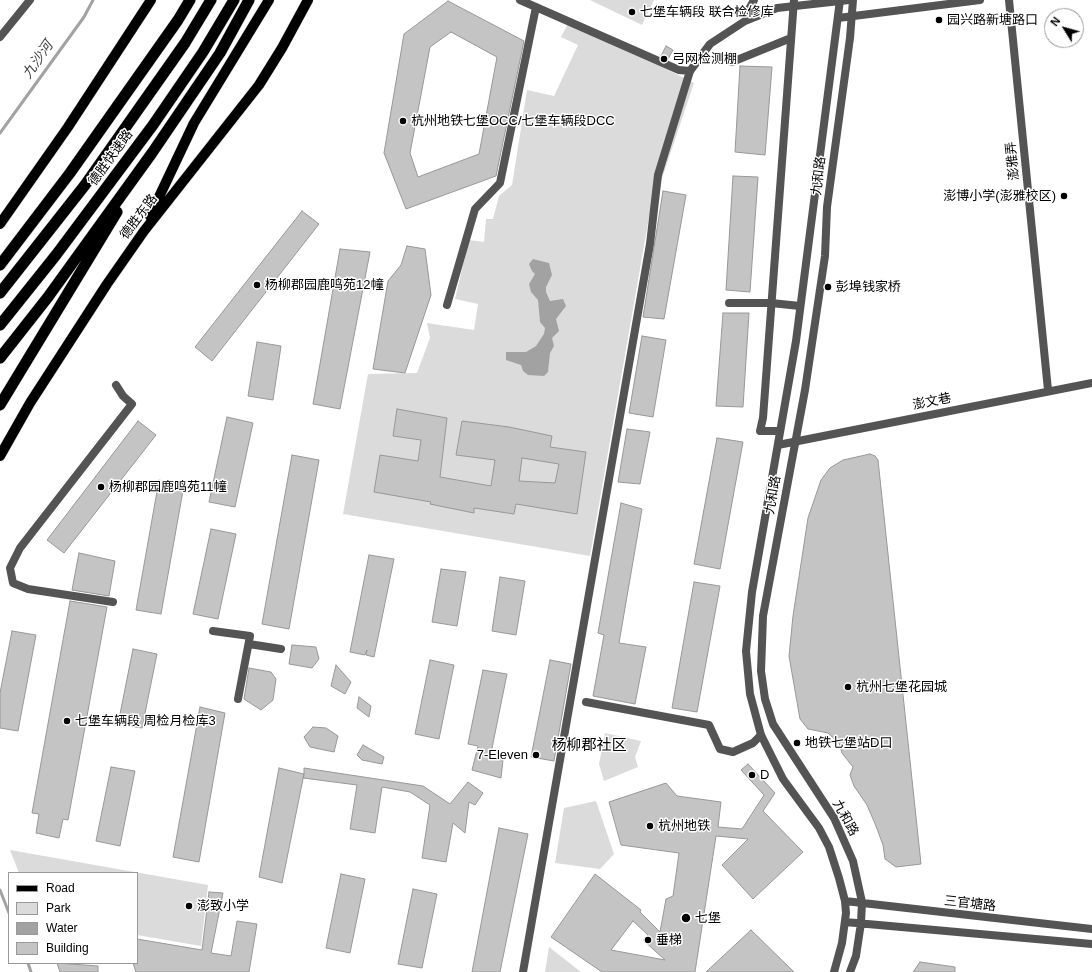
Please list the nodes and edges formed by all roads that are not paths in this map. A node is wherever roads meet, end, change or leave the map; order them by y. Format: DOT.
graph roads {
  1 [pos="30,0"];
  2 [pos="151,0"];
  3 [pos="190,0"];
  4 [pos="211,0"];
  5 [pos="234,0"];
  6 [pos="249,0"];
  7 [pos="269,0"];
  8 [pos="308,0"];
  9 [pos="520,0"];
  10 [pos="754,0"];
  11 [pos="794,0"];
  12 [pos="840,0"];
  13 [pos="849,0"];
  14 [pos="853,0"];
  15 [pos="980,0"];
  16 [pos="1009,0"];
  17 [pos="536,7"];
  18 [pos="748,11"];
  19 [pos="852,16"];
  20 [pos="838,18"];
  21 [pos="0,37"];
  22 [pos="791,38"];
  23 [pos="732,62"];
  24 [pos="690,71"];
  25 [pos="152,153"];
  26 [pos="0,224"];
  27 [pos="144,230"];
  28 [pos="0,265"];
  29 [pos="0,293"];
  30 [pos="729,303"];
  31 [pos="771,303"];
  32 [pos="447,305"];
  33 [pos="800,306"];
  34 [pos="0,325"];
  35 [pos="0,358"];
  36 [pos="1092,383"];
  37 [pos="116,385"];
  38 [pos="1048,390"];
  39 [pos="0,405"];
  40 [pos="780,431"];
  41 [pos="795,442"];
  42 [pos="778,445"];
  43 [pos="0,456"];
  44 [pos="113,602"];
  45 [pos="213,631"];
  46 [pos="249,644"];
  47 [pos="281,649"];
  48 [pos="238,699"];
  49 [pos="586,702"];
  50 [pos="761,735"];
  51 [pos="845,900"];
  52 [pos="862,902"];
  53 [pos="845,922"];
  54 [pos="861,924"];
  55 [pos="1092,929"];
  56 [pos="1092,944"];
  57 [pos="523,972"];
  58 [pos="834,972"];
  59 [pos="850,972"];
  1 -- 21 [label="street"];
  2 -- 26 [label="main road"];
  3 -- 28 [label="highway"];
  4 -- 29 [label="highway, 德胜快速路"];
  5 -- 34 [label="highway, 德胜快速路"];
  6 -- 25 [label="highway"];
  7 -- 27 [label="main road"];
  8 -- 27 [label="main road, 德胜东路"];
  9 -- 17 [label="street"];
  10 -- 18 [label="street"];
  11 -- 22 [label="street"];
  12 -- 20 [label="street, 九和路"];
  13 -- 24 [label="street, bridge"];
  14 -- 19 [label="street, 九和路"];
  15 -- 19 [label="street"];
  16 -- 38 [label="street, 澎雅弄"];
  17 -- 24 [label="street"];
  17 -- 32 [label="street"];
  19 -- 20 [label="street"];
  19 -- 41 [label="street, 九和路"];
  20 -- 33 [label="street, 九和路"];
  22 -- 23 [label="street"];
  22 -- 31 [label="street"];
  24 -- 57 [label="street"];
  25 -- 35 [label="highway"];
  25 -- 39 [label="highway"];
  27 -- 43 [label="main road, 德胜东路"];
  30 -- 31 [label="street"];
  31 -- 33 [label="street"];
  31 -- 40 [label="street"];
  33 -- 40 [label="street, 九和路"];
  36 -- 38 [label="street, 澎文巷"];
  37 -- 44 [label="street"];
  38 -- 41 [label="street, 澎文巷"];
  40 -- 42 [label="street, 九和路"];
  41 -- 42 [label="street, 澎文巷"];
  41 -- 52 [label="street, 九和路"];
  42 -- 50 [label="street, 九和路"];
  45 -- 46 [label="street"];
  46 -- 47 [label="street"];
  46 -- 48 [label="street"];
  49 -- 50 [label="street"];
  50 -- 51 [label="street, 九和路"];
  51 -- 52 [label="street, 三官塘路"];
  51 -- 53 [label="street, 九和路"];
  52 -- 54 [label="street, 九和路"];
  52 -- 55 [label="street, 三官塘路"];
  53 -- 54 [label="street"];
  53 -- 58 [label="street, 九和路"];
  54 -- 56 [label="street"];
  54 -- 59 [label="street, 九和路"];
}
